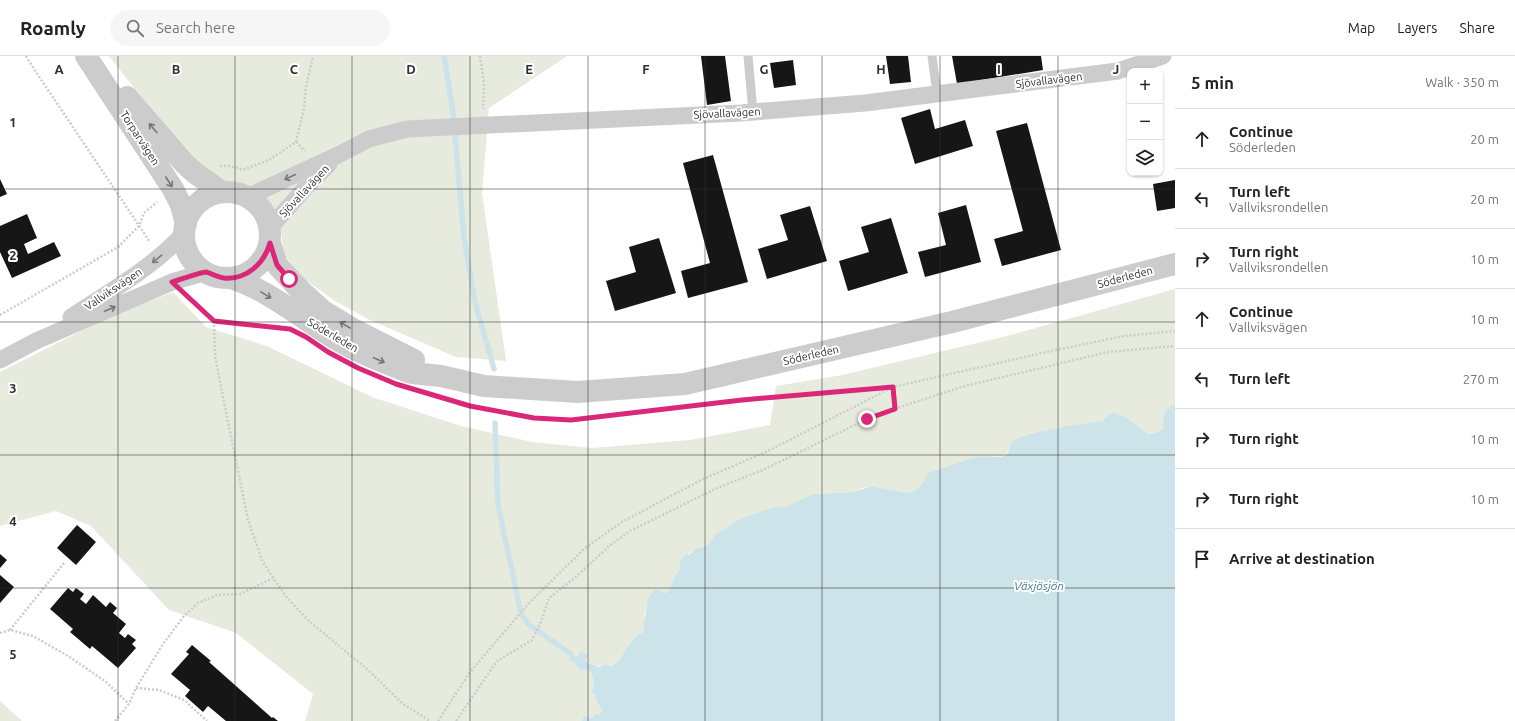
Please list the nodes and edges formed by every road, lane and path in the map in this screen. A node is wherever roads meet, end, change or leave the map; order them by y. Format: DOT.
graph roads {
  1 [pos="26,56"];
  2 [pos="86,56"];
  3 [pos="93,56"];
  4 [pos="313,56"];
  5 [pos="480,56"];
  6 [pos="748,56"];
  7 [pos="932,56"];
  8 [pos="1163,56"];
  9 [pos="937,94"];
  10 [pos="753,112"];
  11 [pos="474,125"];
  12 [pos="338,155"];
  13 [pos="214,166"];
  14 [pos="222,192"];
  15 [pos="247,197"];
  16 [pos="139,226"];
  17 [pos="185,228"];
  18 [pos="270,236"];
  19 [pos="159,258"];
  20 [pos="1175,264"];
  21 [pos="206,272"];
  22 [pos="231,278"];
  23 [pos="172,282"];
  24 [pos="0,315"];
  25 [pos="214,321"];
  26 [pos="282,328"];
  27 [pos="1175,331"];
  28 [pos="36,341"];
  29 [pos="1175,346"];
  30 [pos="0,360"];
  31 [pos="439,387"];
  32 [pos="893,387"];
  33 [pos="895,409"];
  34 [pos="64,563"];
  35 [pos="273,578"];
  36 [pos="10,630"];
  37 [pos="0,633"];
  38 [pos="136,688"];
  39 [pos="128,704"];
  40 [pos="115,721"];
  41 [pos="207,721"];
  42 [pos="430,721"];
  43 [pos="438,721"];
  44 [pos="456,721"];
  1 -- 16 [label="path"];
  2 -- 17 [label="street, Torparvägen, one-way"];
  14 -- 3 [label="street, Torparvägen, one-way"];
  4 -- 13 [label="path"];
  5 -- 11 [label="path"];
  6 -- 10 [label="lane"];
  7 -- 9 [label="lane"];
  8 -- 9 [label="street, Sjövallavägen"];
  9 -- 10 [label="street, Sjövallavägen"];
  10 -- 11 [label="street, Sjövallavägen"];
  11 -- 12 [label="street, Sjövallavägen"];
  12 -- 15 [label="street, Sjövallavägen, one-way"];
  12 -- 18 [label="street, Sjövallavägen"];
  14 -- 15 [label="street"];
  14 -- 17 [label="street"];
  15 -- 18 [label="street"];
  16 -- 19 [label="path"];
  16 -- 24 [label="path"];
  17 -- 19 [label="street, Vallviksvägen"];
  17 -- 21 [label="street"];
  18 -- 22 [label="street"];
  31 -- 18 [label="street, Söderleden, one-way"];
  19 -- 28 [label="street, Vallviksvägen, one-way"];
  20 -- 31 [label="street, Söderleden"];
  21 -- 22 [label="street"];
  21 -- 23 [label="street, Vallviksvägen"];
  22 -- 31 [label="street, Söderleden, one-way"];
  23 -- 25 [label="path"];
  28 -- 23 [label="street, Vallviksvägen, one-way"];
  25 -- 26 [label="path"];
  25 -- 35 [label="path"];
  27 -- 32 [label="path"];
  28 -- 30 [label="street, Vallviksvägen"];
  29 -- 33 [label="path"];
  31 -- 32 [label="path"];
  32 -- 33 [label="path"];
  32 -- 43 [label="path"];
  33 -- 44 [label="path"];
  34 -- 36 [label="path"];
  35 -- 38 [label="path"];
  35 -- 42 [label="path"];
  36 -- 37 [label="path"];
  36 -- 39 [label="path"];
  38 -- 39 [label="path"];
  38 -- 41 [label="path"];
  39 -- 40 [label="path"];
}
